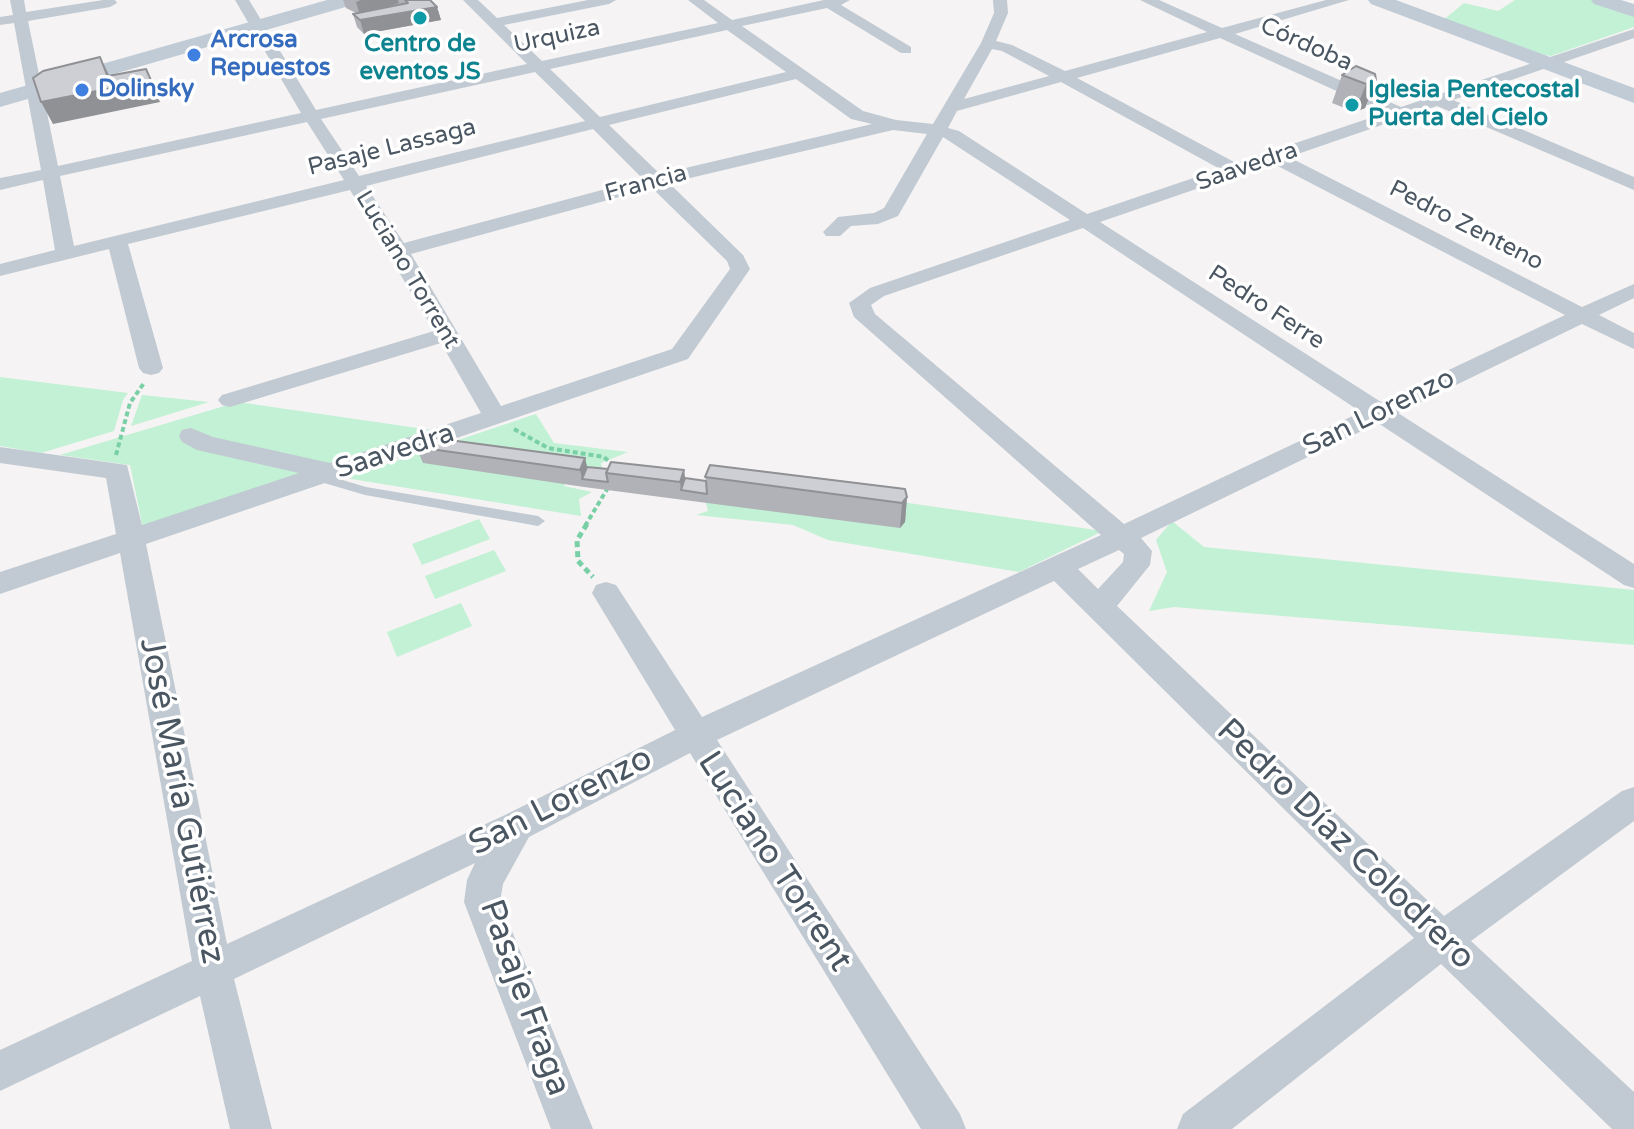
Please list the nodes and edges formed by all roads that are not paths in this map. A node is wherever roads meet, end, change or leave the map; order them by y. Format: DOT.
graph roads {
  1 [pos="17,0"];
  2 [pos="242,0"];
  3 [pos="324,0"];
  4 [pos="349,0"];
  5 [pos="470,0"];
  6 [pos="609,0"];
  7 [pos="695,0"];
  8 [pos="1000,0"];
  9 [pos="1147,0"];
  10 [pos="1342,0"];
  11 [pos="1378,0"];
  12 [pos="1601,0"];
  13 [pos="836,2"];
  14 [pos="110,3"];
  15 [pos="1634,11"];
  16 [pos="21,18"];
  17 [pos="0,21"];
  18 [pos="256,23"];
  19 [pos="494,23"];
  20 [pos="730,25"];
  21 [pos="1222,33"];
  22 [pos="1634,33"];
  23 [pos="988,43"];
  24 [pos="906,50"];
  25 [pos="1549,64"];
  26 [pos="536,66"];
  27 [pos="797,74"];
  28 [pos="1064,77"];
  29 [pos="35,86"];
  30 [pos="0,92"];
  31 [pos="1634,96"];
  32 [pos="0,100"];
  33 [pos="1440,101"];
  34 [pos="949,108"];
  35 [pos="1402,114"];
  36 [pos="857,115"];
  37 [pos="311,116"];
  38 [pos="595,123"];
  39 [pos="895,125"];
  40 [pos="938,130"];
  41 [pos="843,134"];
  42 [pos="1275,157"];
  43 [pos="1236,170"];
  44 [pos="51,173"];
  45 [pos="655,181"];
  46 [pos="354,183"];
  47 [pos="0,184"];
  48 [pos="1634,184"];
  49 [pos="1087,222"];
  50 [pos="833,232"];
  51 [pos="117,241"];
  52 [pos="399,251"];
  53 [pos="66,254"];
  54 [pos="0,270"];
  55 [pos="1634,290"];
  56 [pos="1583,315"];
  57 [pos="446,334"];
  58 [pos="1634,342"];
  59 [pos="151,368"];
  60 [pos="230,400"];
  61 [pos="1380,413"];
  62 [pos="496,418"];
  63 [pos="191,436"];
  64 [pos="0,455"];
  65 [pos="327,474"];
  66 [pos="538,521"];
  67 [pos="1123,535"];
  68 [pos="131,538"];
  69 [pos="1058,567"];
  70 [pos="1634,578"];
  71 [pos="0,583"];
  72 [pos="606,593"];
  73 [pos="1099,607"];
  74 [pos="693,736"];
  75 [pos="1634,802"];
  76 [pos="517,826"];
  77 [pos="1442,940"];
  78 [pos="213,971"];
  79 [pos="0,1071"];
  80 [pos="1634,1121"];
  81 [pos="251,1129"];
  82 [pos="572,1129"];
  83 [pos="945,1129"];
  84 [pos="1198,1129"];
  1 -- 16 [label="street"];
  2 -- 18 [label="street, Luciano Torrent"];
  3 -- 18 [label="main road"];
  4 -- 18 [label="main road"];
  5 -- 19 [label="street"];
  6 -- 19 [label="street"];
  7 -- 20 [label="street, Pedro Ferre"];
  8 -- 23 [label="street"];
  9 -- 21 [label="street, Córdoba"];
  10 -- 21 [label="street"];
  11 -- 25 [label="main road"];
  12 -- 15 [label="main road"];
  13 -- 20 [label="street, Urquiza"];
  13 -- 24 [label="street"];
  14 -- 16 [label="street"];
  16 -- 17 [label="street"];
  16 -- 29 [label="street"];
  18 -- 29 [label="main road"];
  18 -- 37 [label="street, Luciano Torrent"];
  19 -- 26 [label="street"];
  20 -- 26 [label="street, Urquiza"];
  20 -- 27 [label="street, Pedro Ferre"];
  21 -- 28 [label="street"];
  21 -- 35 [label="street, Córdoba"];
  22 -- 25 [label="street, Saavedra"];
  23 -- 28 [label="street"];
  23 -- 34 [label="street"];
  25 -- 31 [label="main road"];
  25 -- 33 [label="street, Saavedra"];
  26 -- 37 [label="street, Urquiza"];
  26 -- 38 [label="street"];
  27 -- 36 [label="street, Pedro Ferre"];
  27 -- 38 [label="street, Pasaje Lassaga"];
  28 -- 34 [label="street"];
  28 -- 43 [label="street"];
  29 -- 30 [label="main road"];
  29 -- 32 [label="main road"];
  29 -- 44 [label="street"];
  33 -- 35 [label="street, Saavedra"];
  33 -- 48 [label="street"];
  34 -- 40 [label="street"];
  35 -- 42 [label="street, Saavedra"];
  36 -- 39 [label="street, Pedro Ferre"];
  36 -- 41 [label="street"];
  37 -- 44 [label="street, Urquiza"];
  37 -- 46 [label="street, Luciano Torrent"];
  38 -- 45 [label="street"];
  38 -- 46 [label="street, Pasaje Lassaga"];
  39 -- 40 [label="street, Pedro Ferre"];
  39 -- 41 [label="street, Francia"];
  40 -- 49 [label="street, Pedro Ferre"];
  40 -- 50 [label="street"];
  41 -- 45 [label="street, Francia"];
  42 -- 43 [label="street, Saavedra"];
  42 -- 56 [label="street, Pedro Zenteno"];
  43 -- 49 [label="street, Saavedra"];
  44 -- 47 [label="street, Urquiza"];
  44 -- 53 [label="street"];
  45 -- 52 [label="street, Francia"];
  45 -- 62 [label="street, Saavedra"];
  46 -- 51 [label="street, Pasaje Lassaga"];
  46 -- 52 [label="street, Luciano Torrent"];
  49 -- 61 [label="street, Pedro Ferre"];
  49 -- 67 [label="street, Saavedra"];
  51 -- 53 [label="street, Pasaje Lassaga"];
  51 -- 59 [label="street"];
  52 -- 57 [label="street, Luciano Torrent"];
  53 -- 54 [label="street, Pasaje Lassaga"];
  55 -- 56 [label="street, San Lorenzo"];
  56 -- 58 [label="street, Pedro Zenteno"];
  56 -- 61 [label="street, San Lorenzo"];
  57 -- 60 [label="street"];
  57 -- 62 [label="street, Luciano Torrent"];
  61 -- 67 [label="street, San Lorenzo"];
  61 -- 70 [label="street, Pedro Ferre"];
  62 -- 65 [label="street, Saavedra"];
  63 -- 65 [label="street"];
  64 -- 68 [label="street, José María Gutiérrez"];
  65 -- 66 [label="lane"];
  65 -- 68 [label="street, Saavedra"];
  67 -- 69 [label="street, San Lorenzo"];
  67 -- 73 [label="street"];
  68 -- 71 [label="street, Saavedra"];
  68 -- 78 [label="street, José María Gutiérrez"];
  69 -- 73 [label="street, Pedro Díaz Colodrero"];
  69 -- 74 [label="street, San Lorenzo"];
  72 -- 74 [label="street, Luciano Torrent"];
  73 -- 77 [label="street, Pedro Díaz Colodrero"];
  74 -- 76 [label="street, San Lorenzo"];
  74 -- 83 [label="street, Luciano Torrent"];
  75 -- 77 [label="street"];
  76 -- 78 [label="street, San Lorenzo"];
  76 -- 82 [label="street, Pasaje Fraga"];
  77 -- 80 [label="street, Pedro Díaz Colodrero"];
  77 -- 84 [label="street"];
  78 -- 79 [label="street, San Lorenzo"];
  78 -- 81 [label="street, José María Gutiérrez"];
}
